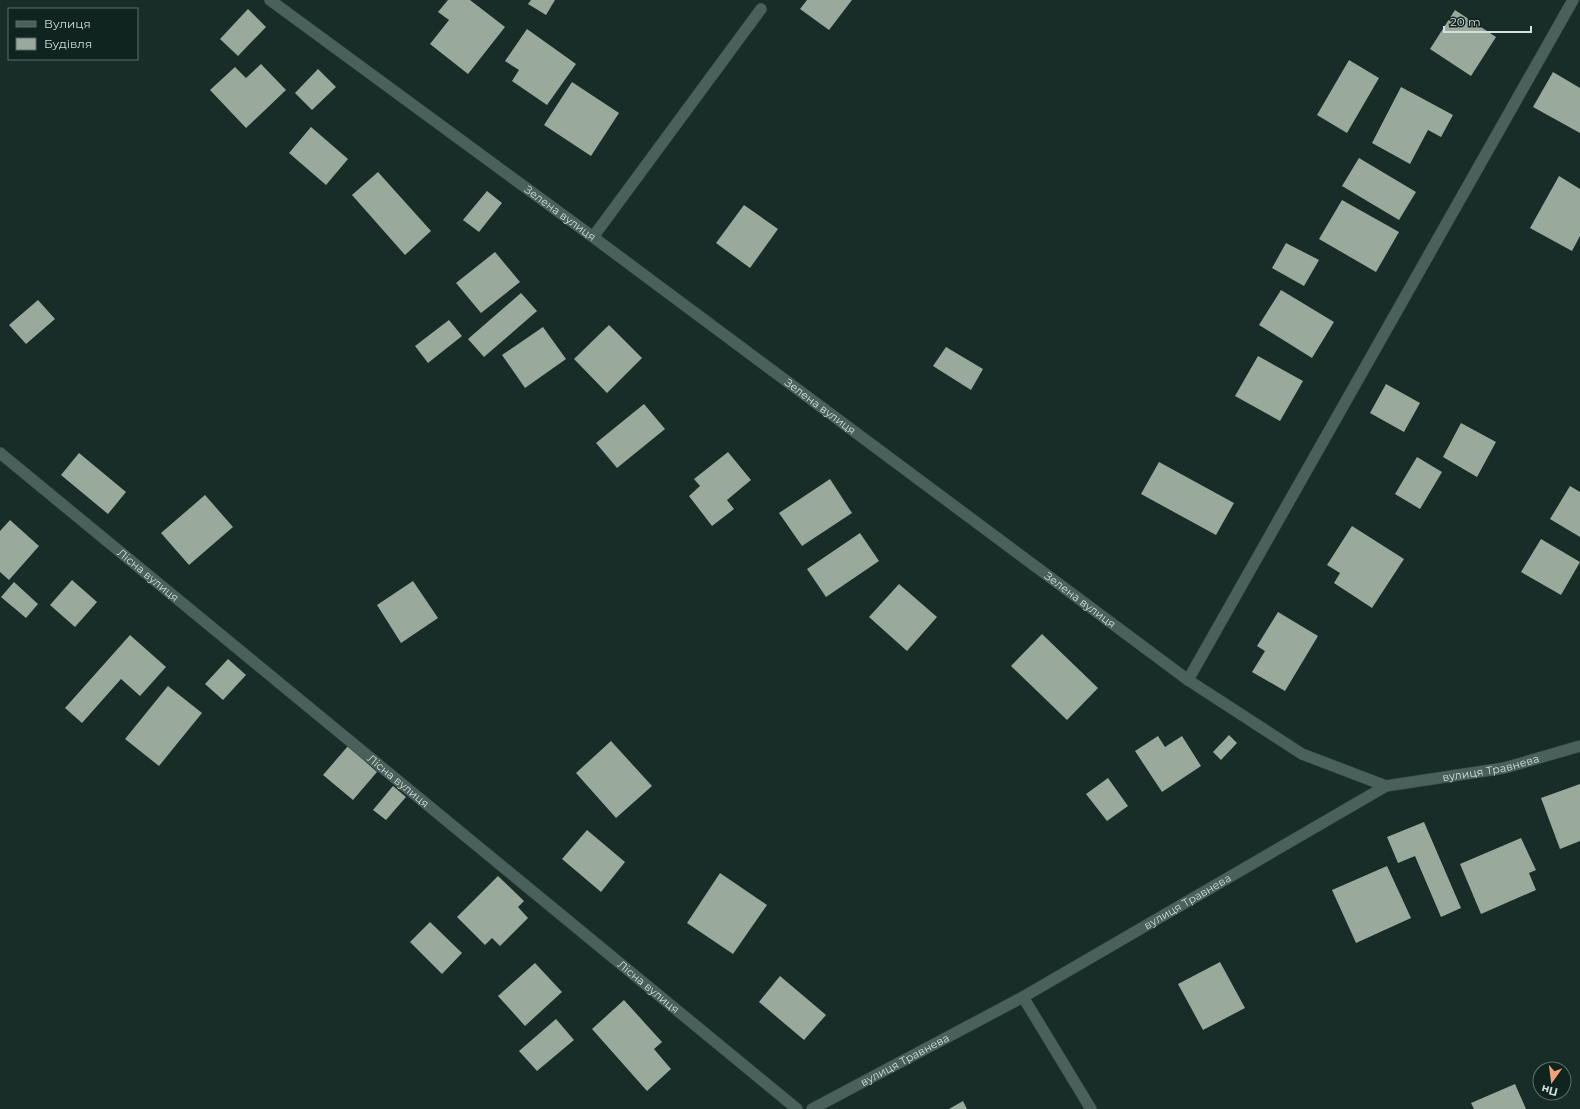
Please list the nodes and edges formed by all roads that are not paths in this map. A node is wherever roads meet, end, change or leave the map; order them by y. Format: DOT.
graph roads {
  1 [pos="270,0"];
  2 [pos="1572,0"];
  3 [pos="761,8"];
  4 [pos="593,237"];
  5 [pos="0,453"];
  6 [pos="1188,680"];
  7 [pos="1580,746"];
  8 [pos="1386,786"];
  9 [pos="1023,997"];
  10 [pos="797,1109"];
  11 [pos="812,1109"];
  12 [pos="1091,1109"];
  1 -- 4 [label="street, Зелена вулиця"];
  2 -- 6 [label="street"];
  3 -- 4 [label="street"];
  4 -- 6 [label="street, Зелена вулиця"];
  5 -- 10 [label="street, Лісна вулиця"];
  6 -- 8 [label="street, Зелена вулиця"];
  7 -- 8 [label="street, вулиця Травнева"];
  8 -- 9 [label="street, вулиця Травнева"];
  9 -- 11 [label="street, вулиця Травнева"];
  9 -- 12 [label="street"];
}
